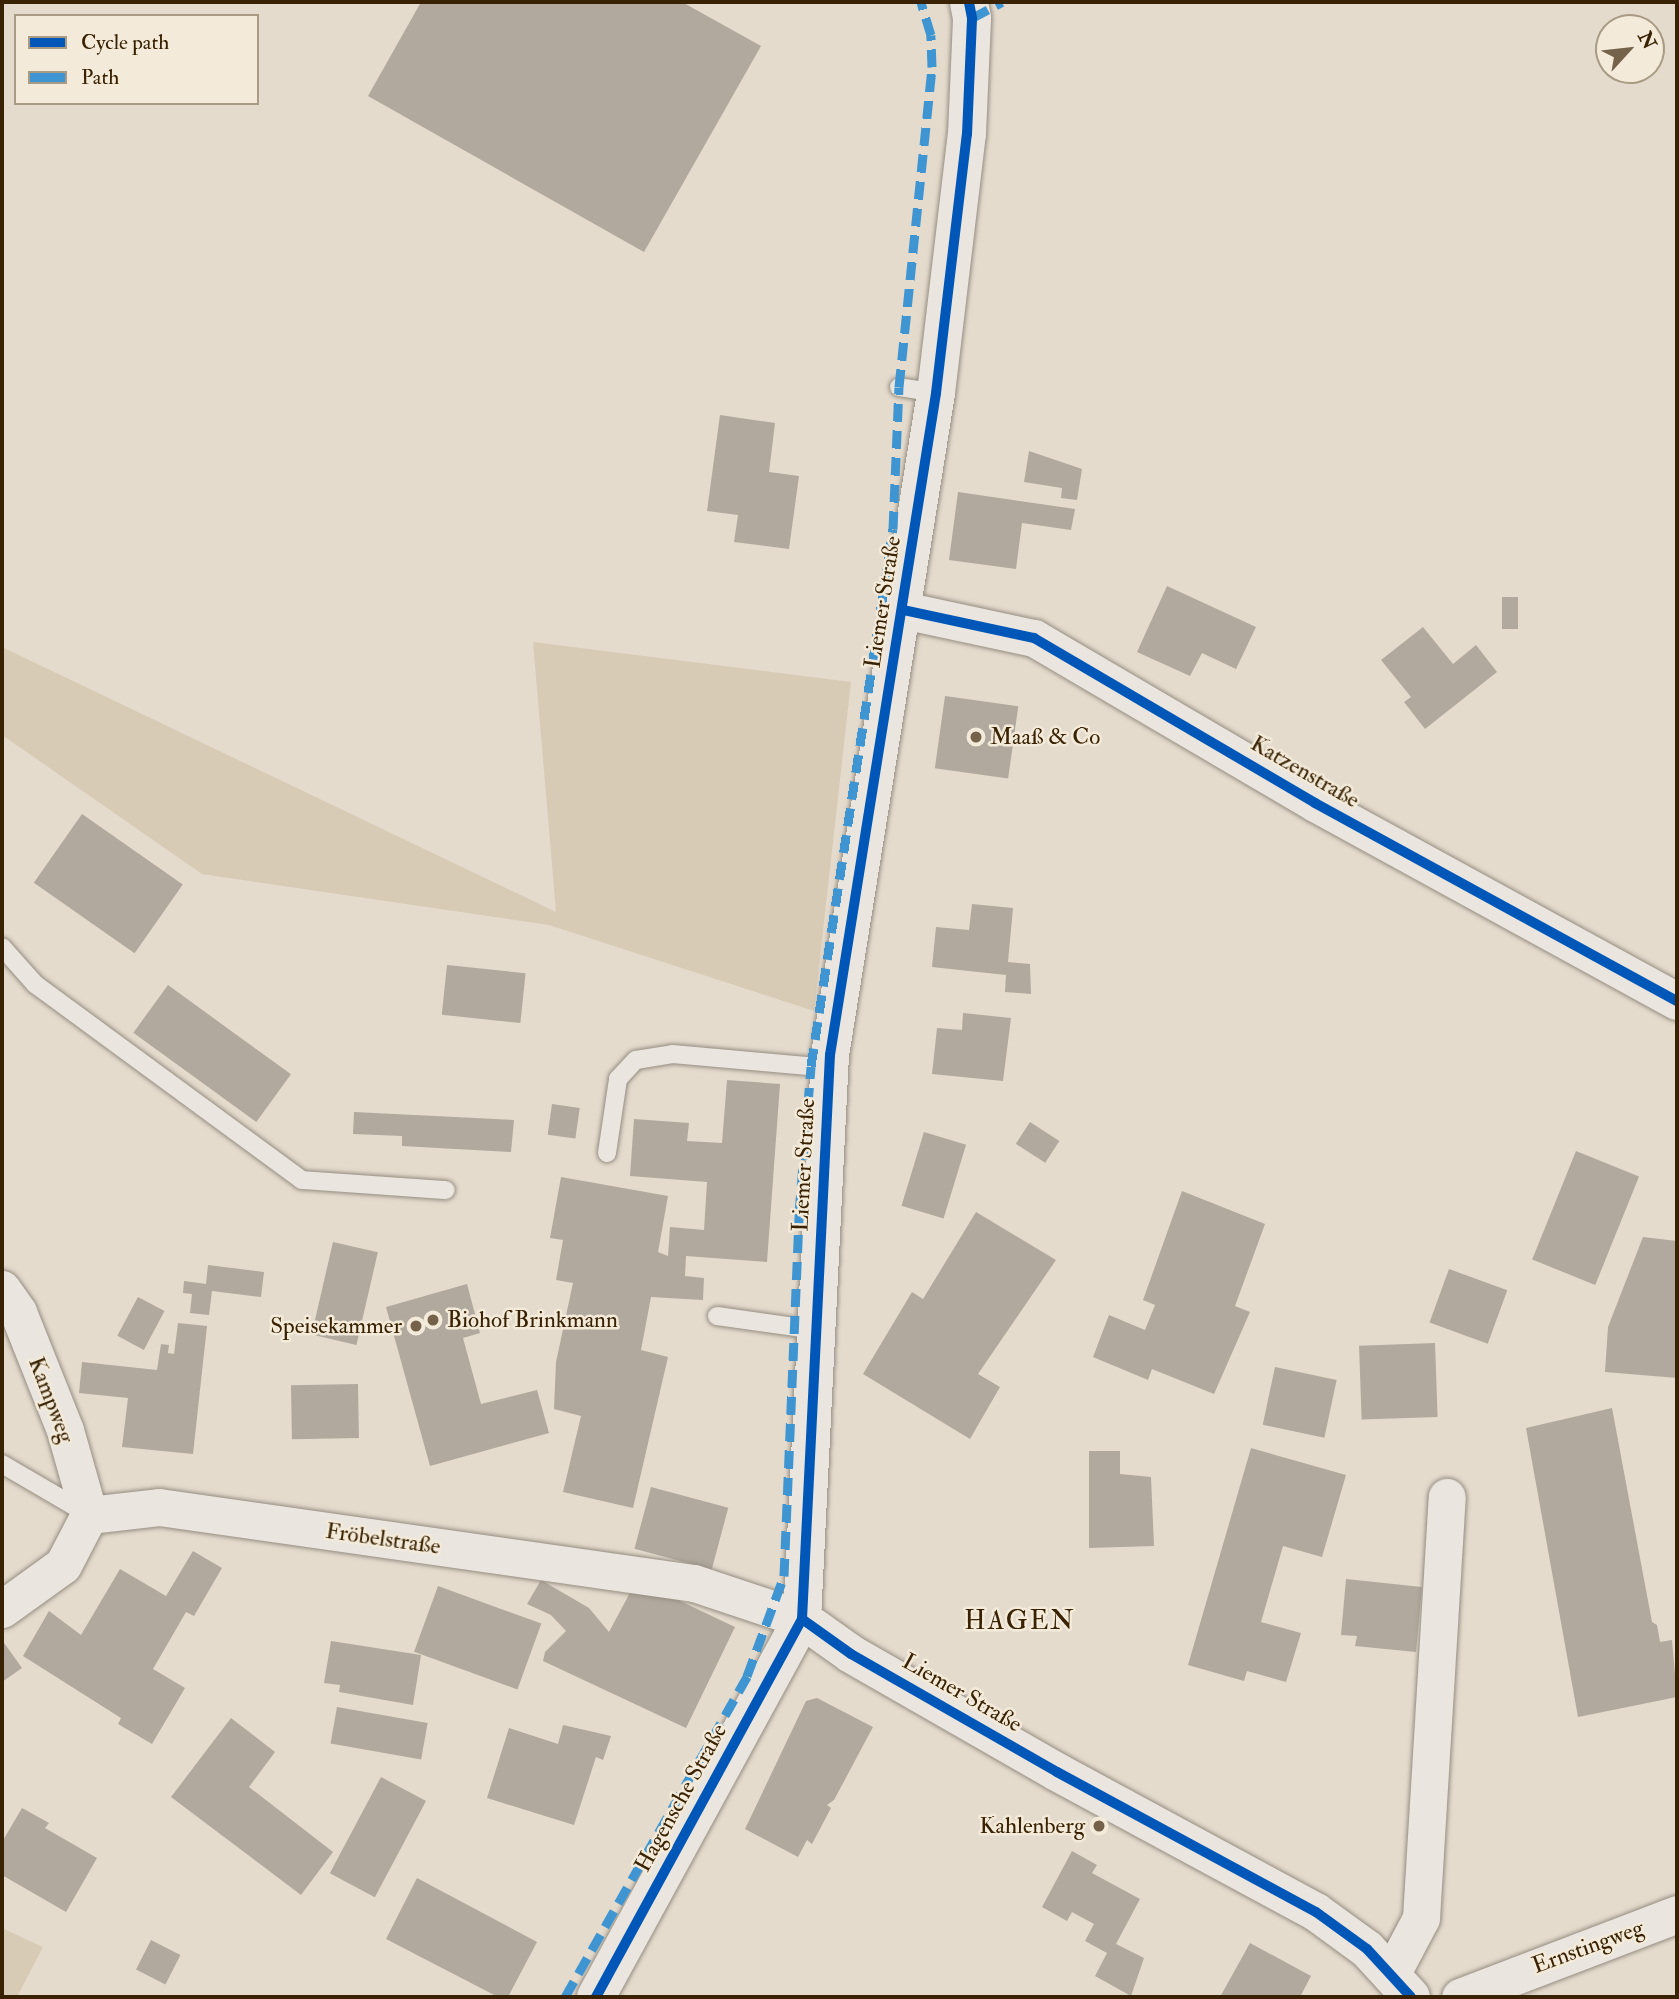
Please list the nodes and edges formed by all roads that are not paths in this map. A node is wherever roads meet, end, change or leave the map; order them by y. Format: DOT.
graph roads {
  1 [pos="969,2"];
  2 [pos="903,610"];
  3 [pos="2,947"];
  4 [pos="1677,1001"];
  5 [pos="830,1068"];
  6 [pos="607,1153"];
  7 [pos="446,1190"];
  8 [pos="2,1289"];
  9 [pos="717,1316"];
  10 [pos="817,1330"];
  11 [pos="2,1464"];
  12 [pos="1447,1497"];
  13 [pos="89,1515"];
  14 [pos="2,1609"];
  15 [pos="802,1619"];
  16 [pos="1677,1914"];
  17 [pos="1402,1985"];
  18 [pos="596,1997"];
  19 [pos="1460,1997"];
  1 -- 2 [label="main road, Liemer Straße"];
  2 -- 4 [label="street, Katzenstraße"];
  2 -- 5 [label="main road, Liemer Straße"];
  3 -- 7 [label="lane"];
  5 -- 6 [label="lane"];
  5 -- 10 [label="main road, Liemer Straße"];
  8 -- 13 [label="street, Kampweg"];
  9 -- 10 [label="lane"];
  10 -- 15 [label="main road, Liemer Straße"];
  11 -- 13 [label="lane"];
  12 -- 17 [label="street, Liemer Straße"];
  13 -- 14 [label="street"];
  13 -- 15 [label="street, Fröbelstraße"];
  15 -- 17 [label="main road, Liemer Straße"];
  15 -- 18 [label="main road, Hagensche Straße"];
  16 -- 19 [label="street, Ernstingweg"];
}
